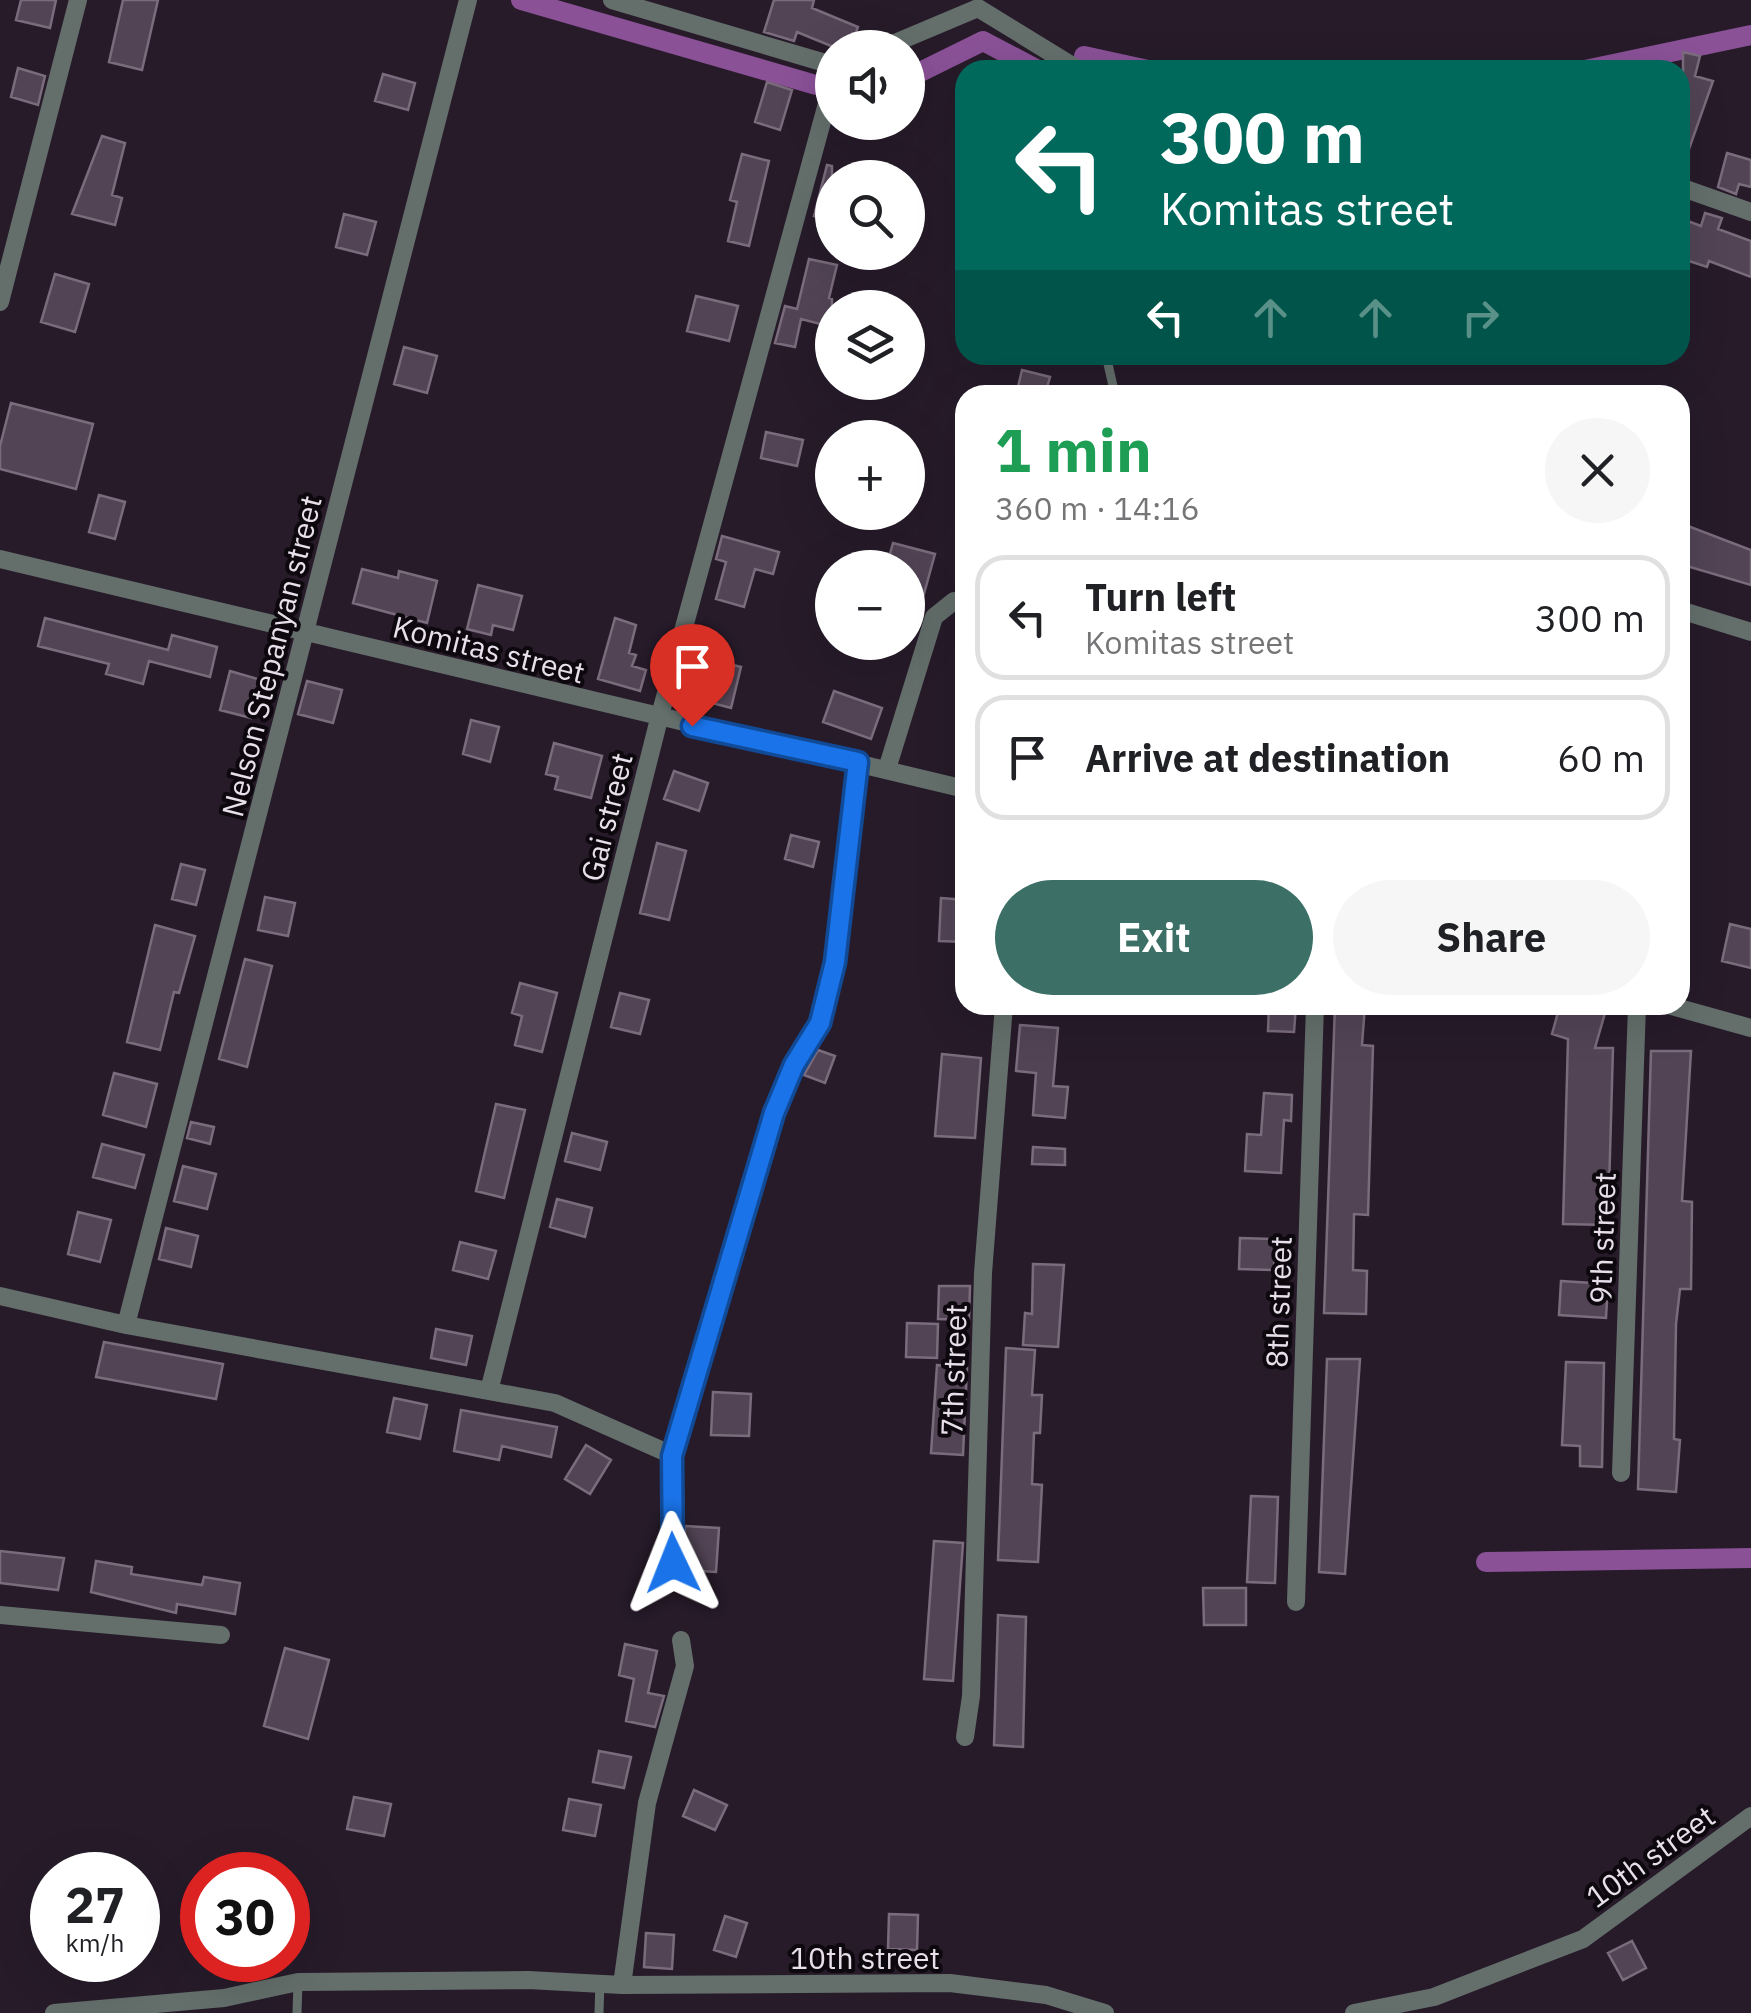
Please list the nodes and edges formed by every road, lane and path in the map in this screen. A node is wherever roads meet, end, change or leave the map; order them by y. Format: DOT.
graph roads {
  1 [pos="78,0"];
  2 [pos="468,0"];
  3 [pos="612,0"];
  4 [pos="925,30"];
  5 [pos="815,60"];
  6 [pos="1063,60"];
  7 [pos="817,140"];
  8 [pos="1690,191"];
  9 [pos="1751,212"];
  10 [pos="0,302"];
  11 [pos="0,559"];
  12 [pos="955,601"];
  13 [pos="1690,613"];
  14 [pos="1751,632"];
  15 [pos="306,633"];
  16 [pos="659,719"];
  17 [pos="858,762"];
  18 [pos="888,769"];
  19 [pos="955,786"];
  20 [pos="1690,1012"];
  21 [pos="1003,1015"];
  22 [pos="1316,1015"];
  23 [pos="1637,1015"];
  24 [pos="1749,1032"];
  25 [pos="0,1296"];
  26 [pos="126,1325"];
  27 [pos="489,1391"];
  28 [pos="672,1456"];
  29 [pos="1621,1472"];
  30 [pos="673,1563"];
  31 [pos="1296,1602"];
  32 [pos="0,1615"];
  33 [pos="221,1635"];
  34 [pos="681,1640"];
  35 [pos="966,1737"];
  36 [pos="1751,1816"];
  37 [pos="600,1980"];
  38 [pos="298,1982"];
  39 [pos="310,1982"];
  40 [pos="622,1985"];
  41 [pos="54,2013"];
  42 [pos="297,2013"];
  43 [pos="599,2013"];
  44 [pos="1105,2013"];
  45 [pos="1354,2013"];
  1 -- 10 [label="street"];
  2 -- 15 [label="street, Nelson Stepanyan street"];
  3 -- 5 [label="street"];
  4 -- 6 [label="street"];
  7 -- 16 [label="street, Gai street"];
  8 -- 9 [label="street"];
  11 -- 15 [label="street, Komitas street"];
  12 -- 18 [label="street"];
  13 -- 14 [label="street"];
  15 -- 16 [label="street, Komitas street"];
  15 -- 26 [label="street, Nelson Stepanyan street"];
  16 -- 17 [label="street, Komitas street"];
  16 -- 27 [label="street, Gai street"];
  17 -- 18 [label="street, Komitas street"];
  17 -- 28 [label="street"];
  18 -- 19 [label="street, Komitas street"];
  20 -- 24 [label="street"];
  21 -- 35 [label="street, 7th street"];
  22 -- 31 [label="street, 8th street"];
  23 -- 29 [label="street, 9th street"];
  25 -- 26 [label="street"];
  26 -- 27 [label="street"];
  27 -- 28 [label="street"];
  28 -- 30 [label="street"];
  32 -- 33 [label="street"];
  34 -- 40 [label="street"];
  36 -- 45 [label="street, 10th street"];
  37 -- 39 [label="street, 10th street"];
  37 -- 40 [label="street, 10th street"];
  37 -- 43 [label="lane"];
  38 -- 41 [label="street, 10th street"];
  38 -- 42 [label="lane"];
  40 -- 44 [label="street, 10th street"];
}
